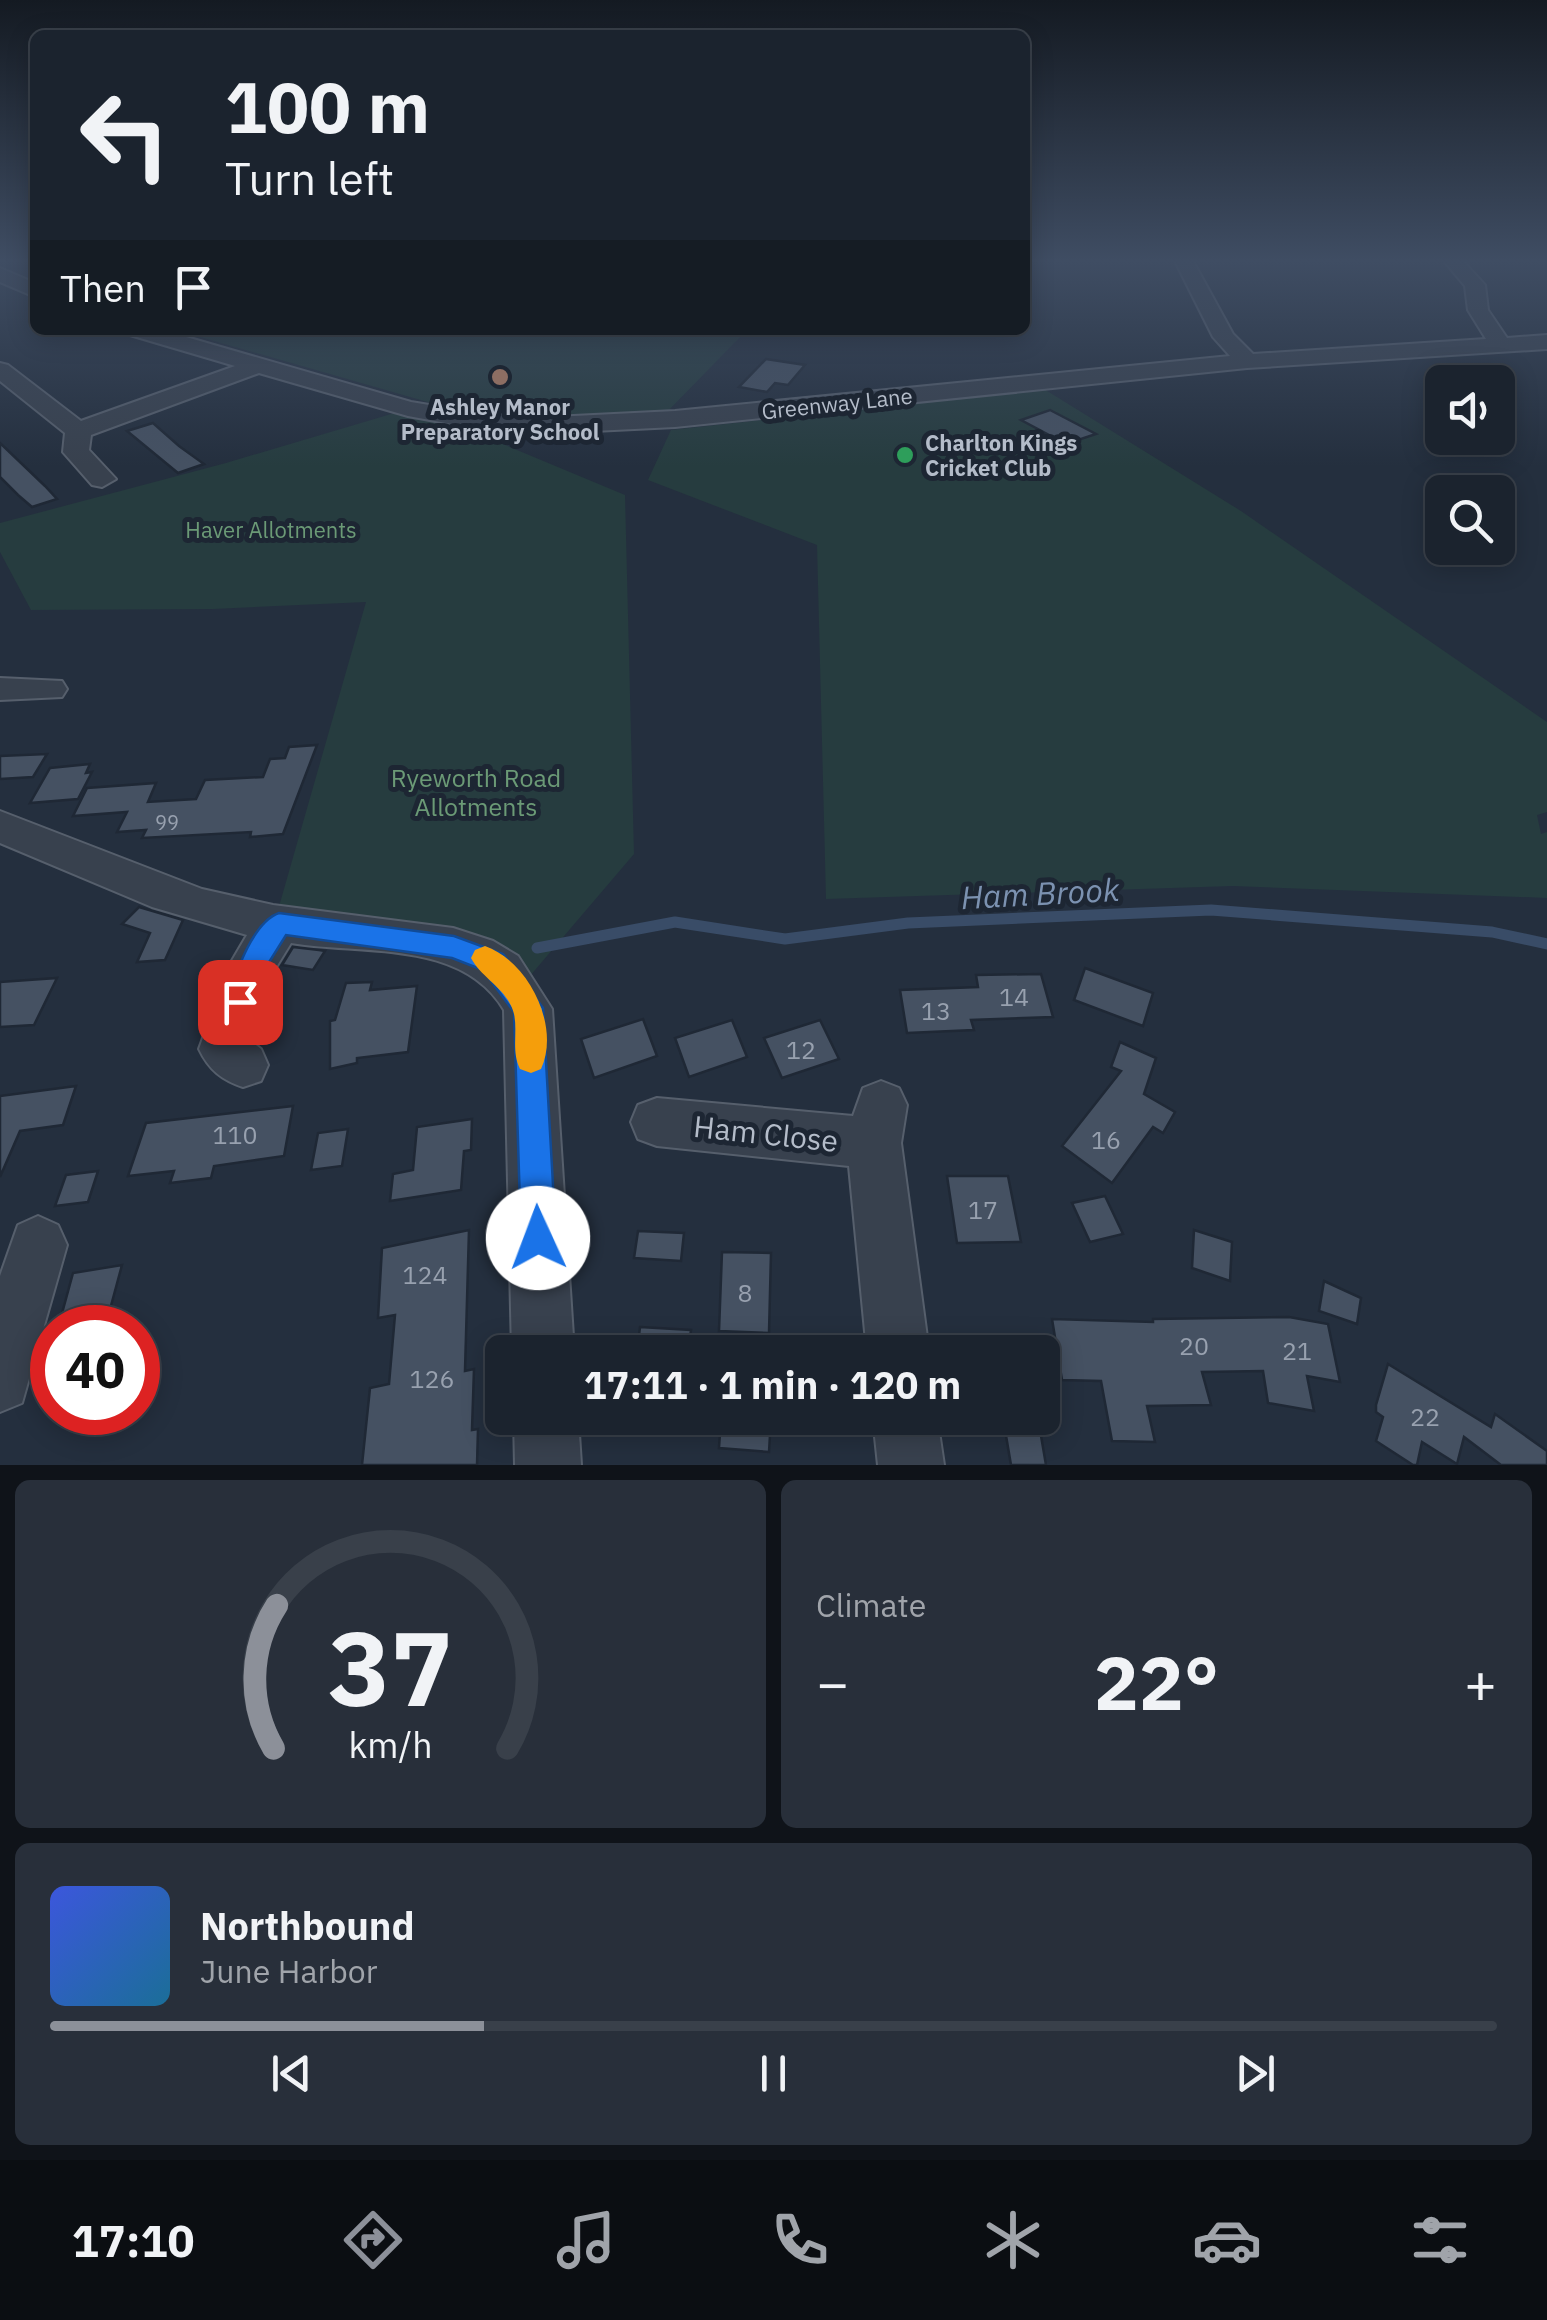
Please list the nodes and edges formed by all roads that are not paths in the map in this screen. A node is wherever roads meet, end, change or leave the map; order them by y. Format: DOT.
graph roads {
  1 [pos="1220,329"];
  2 [pos="1490,329"];
  3 [pos="154,335"];
  4 [pos="1547,342"];
  5 [pos="1500,345"];
  6 [pos="1247,361"];
  7 [pos="255,366"];
  8 [pos="0,370"];
  9 [pos="78,431"];
  10 [pos="102,479"];
  11 [pos="48,688"];
  12 [pos="0,689"];
  13 [pos="0,826"];
  14 [pos="279,924"];
  15 [pos="243,1065"];
  16 [pos="658,1122"];
  17 [pos="38,1245"];
  18 [pos="542,1335"];
  19 [pos="896,1335"];
  20 [pos="0,1381"];
  21 [pos="547,1435"];
  22 [pos="907,1435"];
  23 [pos="548,1465"];
  24 [pos="911,1465"];
  1 -- 6 [label="street"];
  2 -- 5 [label="street"];
  3 -- 7 [label="street, Greenway Lane"];
  4 -- 5 [label="street, Greenway Lane"];
  5 -- 6 [label="street, Greenway Lane"];
  6 -- 7 [label="street, Greenway Lane"];
  7 -- 9 [label="street"];
  8 -- 9 [label="street"];
  9 -- 10 [label="street"];
  11 -- 12 [label="street"];
  13 -- 14 [label="street"];
  14 -- 15 [label="street"];
  14 -- 18 [label="street"];
  16 -- 19 [label="street, Ham Close"];
  17 -- 20 [label="street"];
  21 -- 23 [label="street"];
  22 -- 24 [label="street"];
}
